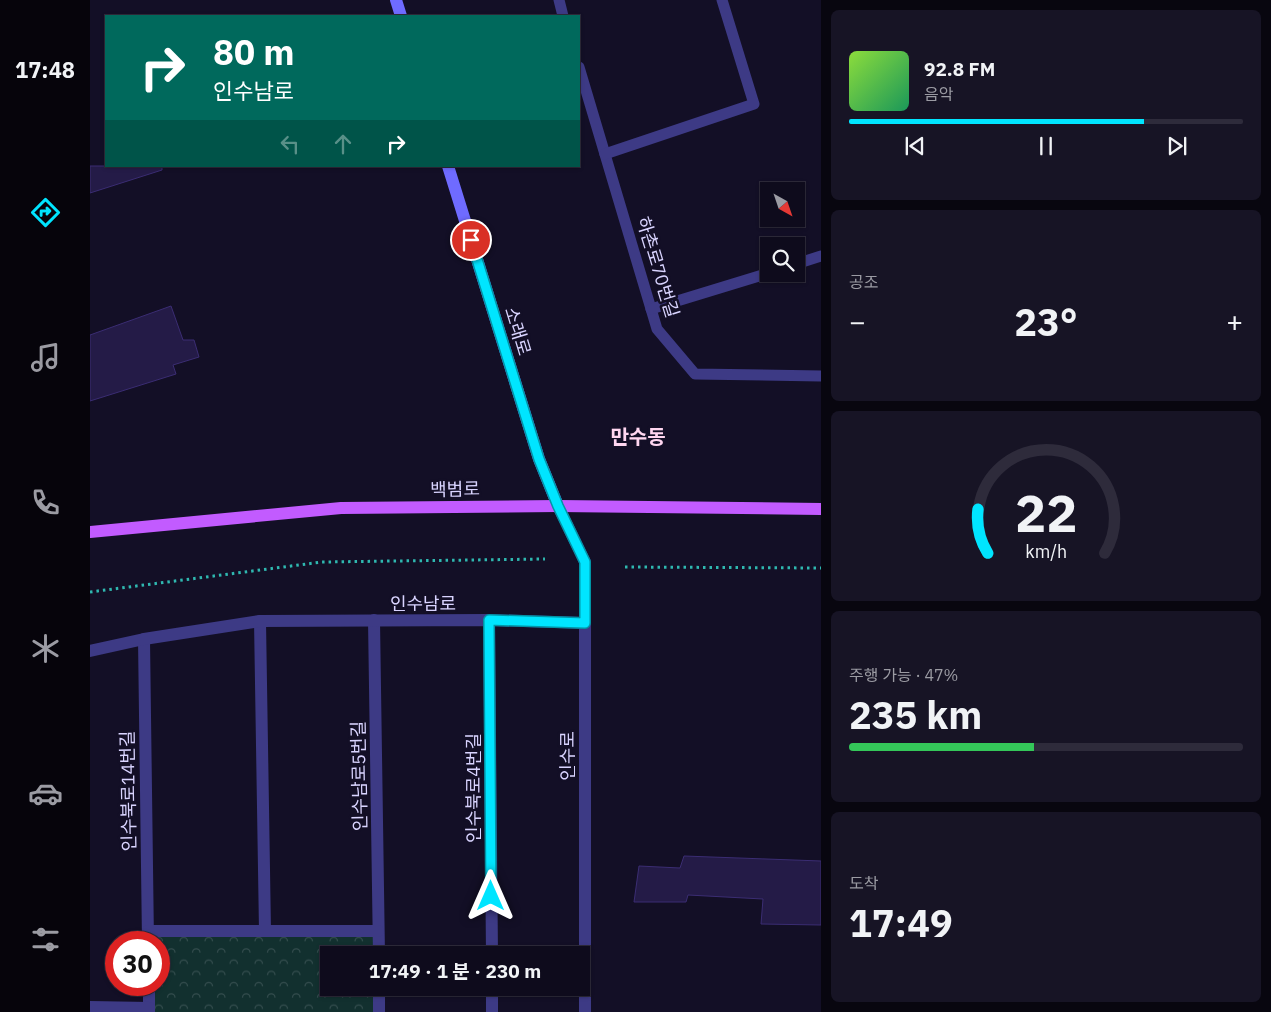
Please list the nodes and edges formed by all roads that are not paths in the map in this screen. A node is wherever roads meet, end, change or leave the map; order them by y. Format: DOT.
graph roads {
  1 [pos="396,0"];
  2 [pos="558,0"];
  3 [pos="722,0"];
  4 [pos="402,15"];
  5 [pos="563,15"];
  6 [pos="580,70"];
  7 [pos="605,154"];
  8 [pos="448,167"];
  9 [pos="821,256"];
  10 [pos="805,261"];
  11 [pos="760,276"];
  12 [pos="651,309"];
  13 [pos="821,376"];
  14 [pos="558,506"];
  15 [pos="821,509"];
  16 [pos="90,532"];
  17 [pos="374,620"];
  18 [pos="489,620"];
  19 [pos="260,621"];
  20 [pos="585,623"];
  21 [pos="144,639"];
  22 [pos="90,651"];
  23 [pos="148,931"];
  24 [pos="265,931"];
  25 [pos="378,931"];
  26 [pos="170,936"];
  27 [pos="378,946"];
  28 [pos="492,946"];
  29 [pos="149,996"];
  30 [pos="379,996"];
  31 [pos="492,996"];
  32 [pos="90,1007"];
  33 [pos="149,1010"];
  34 [pos="379,1012"];
  35 [pos="492,1012"];
  36 [pos="585,1012"];
  1 -- 4 [label="main road"];
  2 -- 5 [label="lane"];
  3 -- 7 [label="lane"];
  6 -- 7 [label="lane, 하촌로70번길"];
  7 -- 12 [label="lane, 하촌로70번길"];
  8 -- 14 [label="main road, 소래로"];
  9 -- 10 [label="lane"];
  11 -- 12 [label="lane"];
  12 -- 13 [label="lane, 하촌로70번길"];
  14 -- 15 [label="main road, 백범로"];
  14 -- 16 [label="main road, 백범로"];
  14 -- 20 [label="street, 인수로"];
  17 -- 18 [label="street, 인수남로"];
  17 -- 19 [label="street, 인수남로"];
  17 -- 25 [label="street, 인수남로5번길"];
  18 -- 20 [label="street, 인수남로"];
  18 -- 28 [label="street, 인수북로4번길"];
  19 -- 21 [label="street, 인수남로"];
  19 -- 24 [label="street"];
  20 -- 36 [label="street, 인수로"];
  21 -- 22 [label="street, 인수남로"];
  21 -- 23 [label="street, 인수북로14번길"];
  24 -- 25 [label="street"];
  24 -- 26 [label="street"];
  25 -- 27 [label="street, 인수남로5번길"];
  29 -- 33 [label="street"];
  30 -- 34 [label="street"];
  31 -- 35 [label="street"];
  32 -- 33 [label="street"];
}
